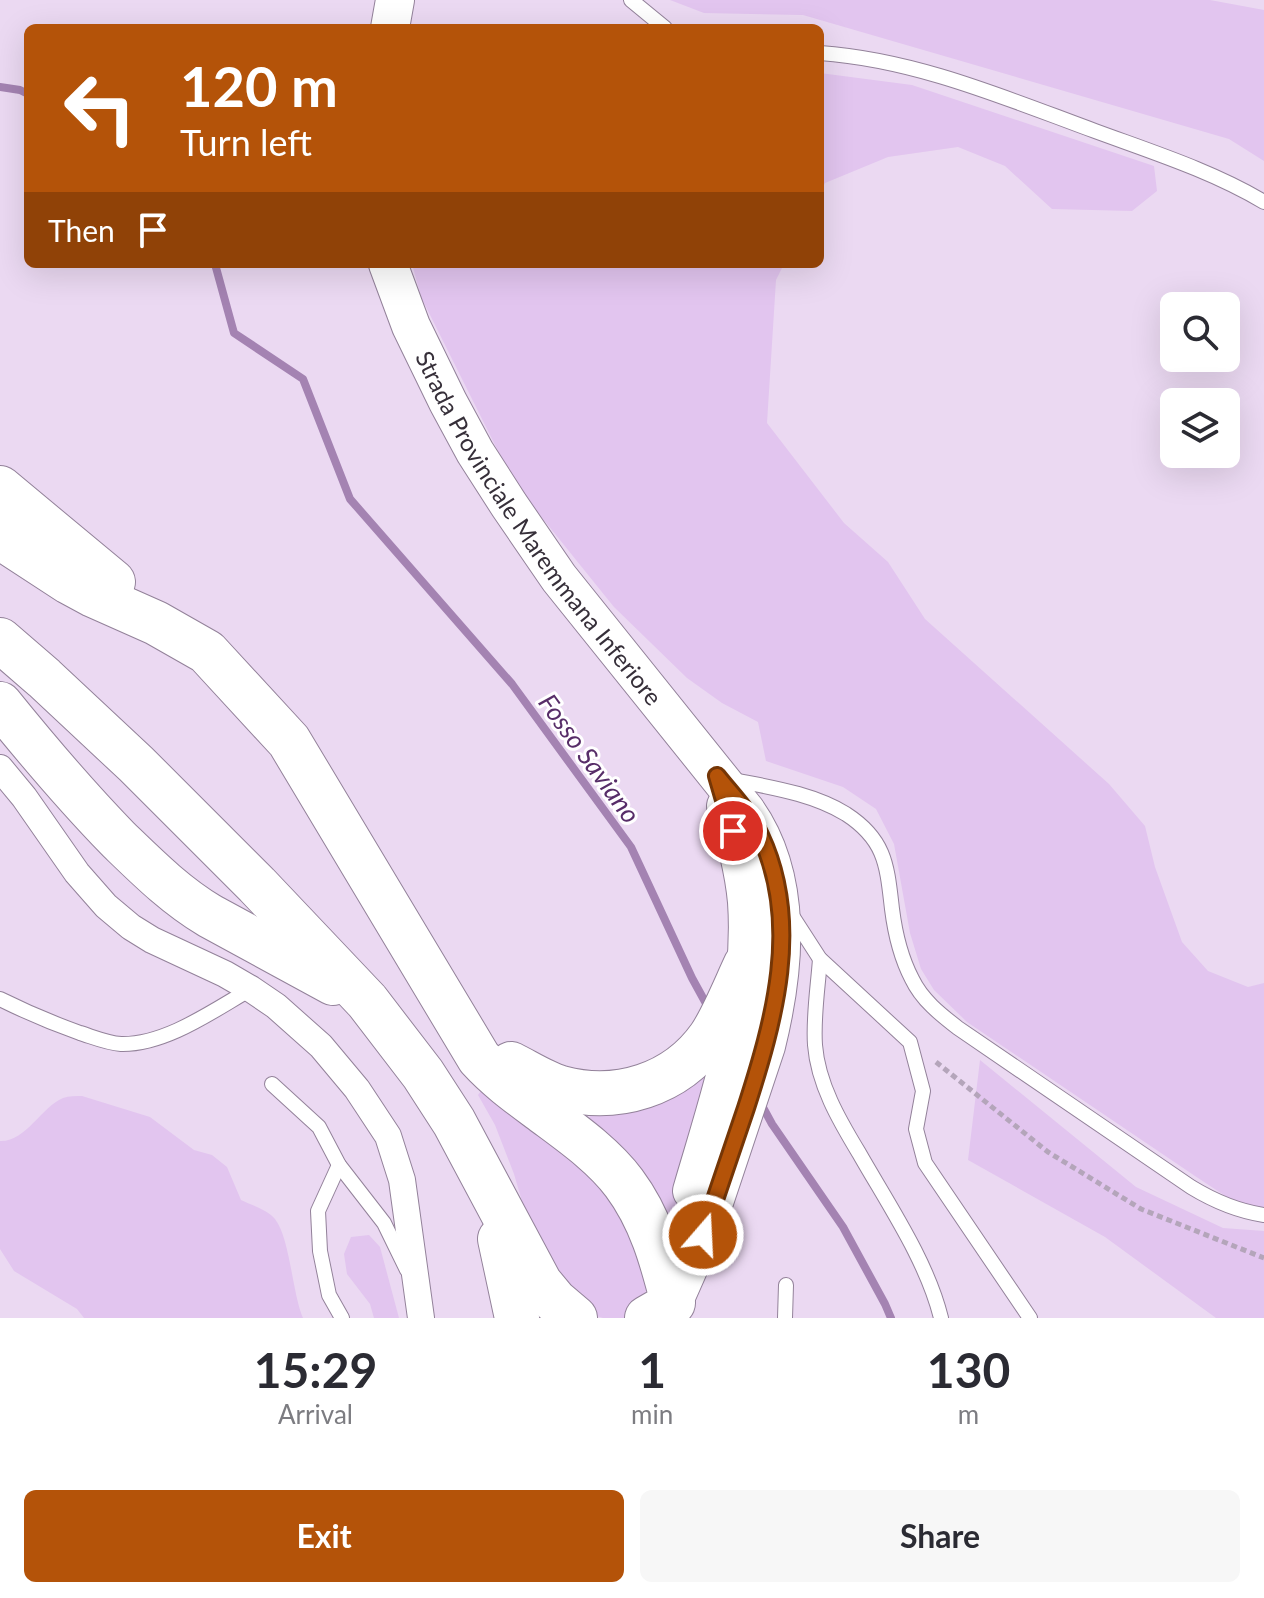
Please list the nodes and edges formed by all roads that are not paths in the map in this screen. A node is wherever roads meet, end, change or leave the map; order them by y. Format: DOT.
graph roads {
  1 [pos="395,0"];
  2 [pos="631,0"];
  3 [pos="391,24"];
  4 [pos="660,24"];
  5 [pos="824,54"];
  6 [pos="1264,202"];
  7 [pos="389,268"];
  8 [pos="0,488"];
  9 [pos="0,516"];
  10 [pos="0,537"];
  11 [pos="0,562"];
  12 [pos="170,631"];
  13 [pos="0,640"];
  14 [pos="0,704"];
  15 [pos="0,768"];
  16 [pos="717,776"];
  17 [pos="778,894"];
  18 [pos="820,959"];
  19 [pos="746,964"];
  20 [pos="251,989"];
  21 [pos="0,999"];
  22 [pos="367,1001"];
  23 [pos="754,1021"];
  24 [pos="470,1044"];
  25 [pos="272,1084"];
  26 [pos="339,1165"];
  27 [pos="492,1190"];
  28 [pos="1264,1215"];
  29 [pos="786,1285"];
  30 [pos="417,1290"];
  31 [pos="663,1313"];
  32 [pos="342,1318"];
  33 [pos="421,1318"];
  34 [pos="517,1318"];
  35 [pos="575,1318"];
  36 [pos="785,1318"];
  37 [pos="941,1318"];
  38 [pos="1030,1318"];
  1 -- 3 [label="main road"];
  2 -- 4 [label="lane"];
  5 -- 6 [label="lane"];
  7 -- 16 [label="main road, Strada Provinciale Maremmana Inferiore"];
  8 -- 12 [label="highway"];
  9 -- 12 [label="highway"];
  10 -- 12 [label="highway"];
  11 -- 12 [label="highway"];
  12 -- 24 [label="highway"];
  13 -- 22 [label="highway"];
  14 -- 22 [label="highway"];
  15 -- 20 [label="street"];
  16 -- 17 [label="main road, Strada Provinciale Maremmana Inferiore"];
  16 -- 19 [label="main road, Strada Provinciale Maremmana Inferiore"];
  16 -- 28 [label="lane"];
  17 -- 18 [label="lane"];
  17 -- 23 [label="main road, Strada Provinciale Maremmana Inferiore"];
  18 -- 37 [label="lane"];
  18 -- 38 [label="lane"];
  19 -- 23 [label="main road, Strada Provinciale Maremmana Inferiore"];
  19 -- 24 [label="highway"];
  20 -- 21 [label="lane"];
  20 -- 30 [label="street"];
  22 -- 27 [label="highway"];
  23 -- 31 [label="main road, Strada Provinciale Maremmana Inferiore"];
  24 -- 31 [label="highway"];
  25 -- 26 [label="lane"];
  26 -- 30 [label="lane"];
  26 -- 32 [label="lane"];
  27 -- 34 [label="highway"];
  27 -- 35 [label="highway"];
  29 -- 36 [label="lane"];
  30 -- 33 [label="street"];
}
